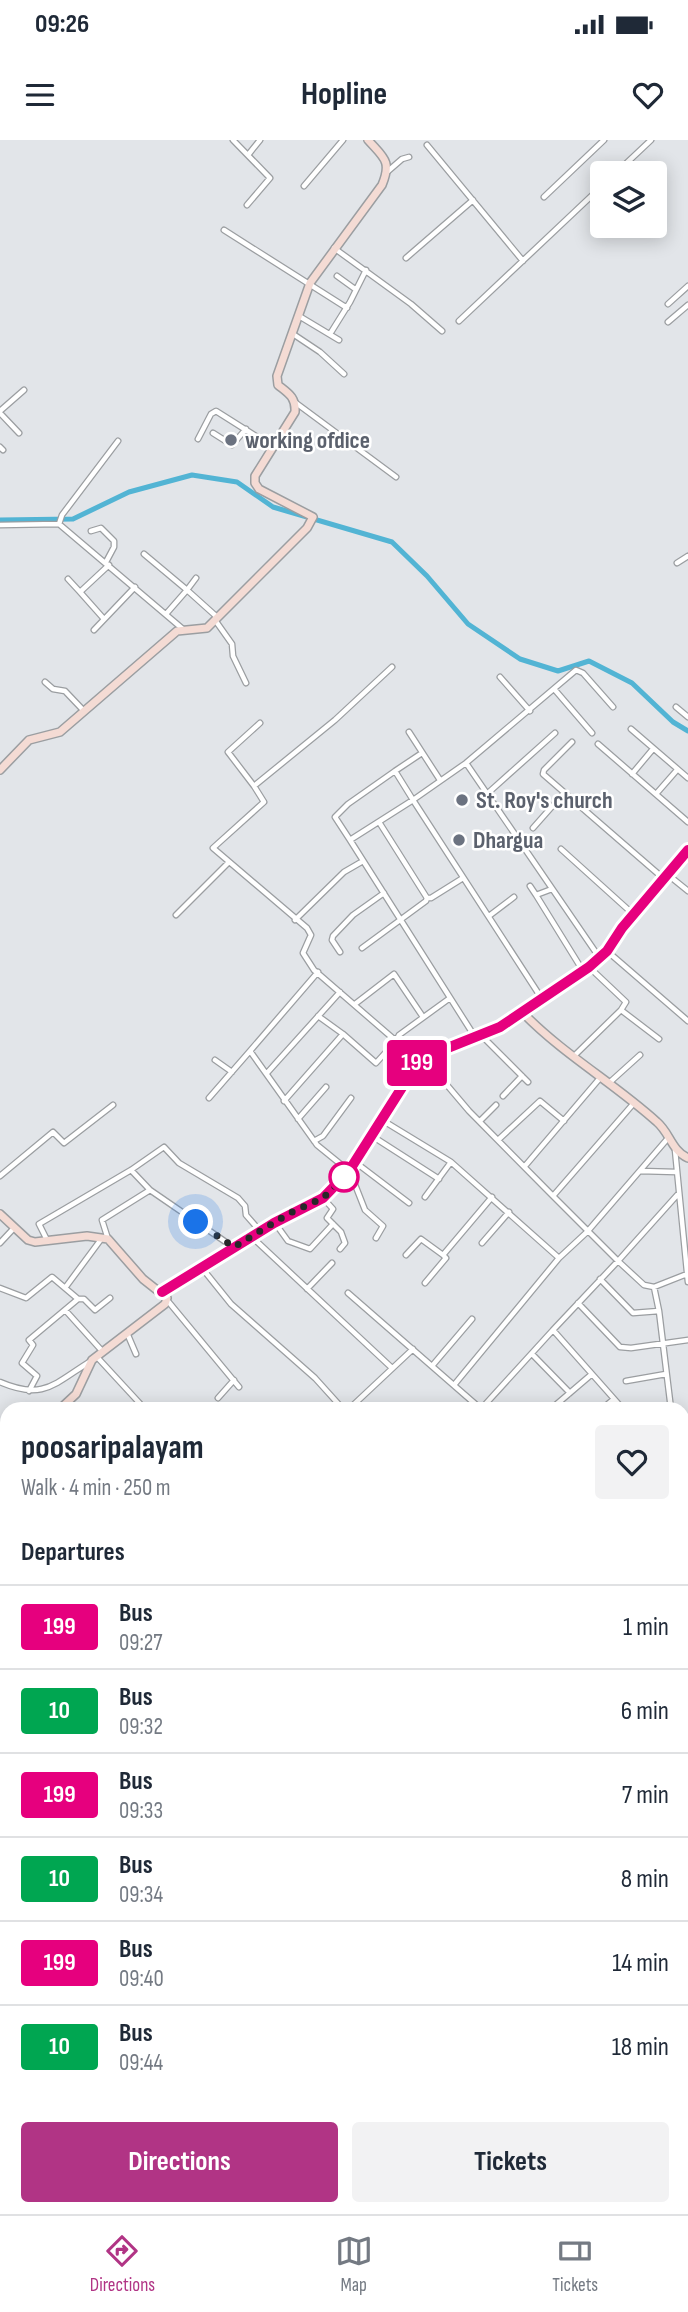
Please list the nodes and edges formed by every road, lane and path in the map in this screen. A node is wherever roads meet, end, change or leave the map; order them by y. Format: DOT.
graph roads {
  1 [pos="233,140"];
  2 [pos="260,140"];
  3 [pos="343,140"];
  4 [pos="368,140"];
  5 [pos="651,140"];
  6 [pos="600,141"];
  7 [pos="427,145"];
  8 [pos="248,155"];
  9 [pos="410,157"];
  10 [pos="629,161"];
  11 [pos="387,172"];
  12 [pos="304,186"];
  13 [pos="544,197"];
  14 [pos="590,197"];
  15 [pos="473,200"];
  16 [pos="247,205"];
  17 [pos="224,230"];
  18 [pos="334,247"];
  19 [pos="406,258"];
  20 [pos="523,261"];
  21 [pos="366,270"];
  22 [pos="337,276"];
  23 [pos="310,283"];
  24 [pos="688,286"];
  25 [pos="355,289"];
  26 [pos="668,304"];
  27 [pos="688,305"];
  28 [pos="347,308"];
  29 [pos="298,316"];
  30 [pos="459,321"];
  31 [pos="668,322"];
  32 [pos="442,331"];
  33 [pos="292,333"];
  34 [pos="330,334"];
  35 [pos="339,340"];
  36 [pos="344,374"];
  37 [pos="23,390"];
  38 [pos="296,402"];
  39 [pos="0,412"];
  40 [pos="246,429"];
  41 [pos="19,433"];
  42 [pos="213,433"];
  43 [pos="198,439"];
  44 [pos="118,442"];
  45 [pos="273,447"];
  46 [pos="396,477"];
  47 [pos="59,523"];
  48 [pos="0,525"];
  49 [pos="91,531"];
  50 [pos="144,554"];
  51 [pos="688,556"];
  52 [pos="107,563"];
  53 [pos="677,564"];
  54 [pos="197,578"];
  55 [pos="68,579"];
  56 [pos="135,587"];
  57 [pos="187,590"];
  58 [pos="80,592"];
  59 [pos="166,614"];
  60 [pos="216,618"];
  61 [pos="104,619"];
  62 [pos="94,629"];
  63 [pos="185,630"];
  64 [pos="392,667"];
  65 [pos="500,677"];
  66 [pos="45,682"];
  67 [pos="246,683"];
  68 [pos="555,690"];
  69 [pos="613,707"];
  70 [pos="676,707"];
  71 [pos="530,711"];
  72 [pos="84,712"];
  73 [pos="688,717"];
  74 [pos="260,723"];
  75 [pos="631,729"];
  76 [pos="409,732"];
  77 [pos="555,733"];
  78 [pos="592,733"];
  79 [pos="572,742"];
  80 [pos="598,744"];
  81 [pos="653,749"];
  82 [pos="422,753"];
  83 [pos="466,763"];
  84 [pos="677,769"];
  85 [pos="0,770"];
  86 [pos="395,771"];
  87 [pos="632,774"];
  88 [pos="688,778"];
  89 [pos="440,780"];
  90 [pos="254,786"];
  91 [pos="488,793"];
  92 [pos="564,793"];
  93 [pos="656,794"];
  94 [pos="413,800"];
  95 [pos="379,822"];
  96 [pos="688,822"];
  97 [pos="533,828"];
  98 [pos="350,840"];
  99 [pos="561,849"];
  100 [pos="688,850"];
  101 [pos="363,860"];
  102 [pos="229,862"];
  103 [pos="664,876"];
  104 [pos="463,878"];
  105 [pos="530,886"];
  106 [pos="552,889"];
  107 [pos="688,891"];
  108 [pos="384,893"];
  109 [pos="536,895"];
  110 [pos="427,898"];
  111 [pos="514,898"];
  112 [pos="633,914"];
  113 [pos="176,915"];
  114 [pos="489,916"];
  115 [pos="400,919"];
  116 [pos="295,920"];
  117 [pos="362,948"];
  118 [pos="607,951"];
  119 [pos="340,952"];
  120 [pos="600,958"];
  121 [pos="586,969"];
  122 [pos="318,972"];
  123 [pos="340,992"];
  124 [pos="450,998"];
  125 [pos="543,1000"];
  126 [pos="355,1004"];
  127 [pos="621,1010"];
  128 [pos="523,1013"];
  129 [pos="318,1016"];
  130 [pos="423,1017"];
  131 [pos="688,1021"];
  132 [pos="343,1034"];
  133 [pos="478,1035"];
  134 [pos="659,1039"];
  135 [pos="396,1041"];
  136 [pos="250,1051"];
  137 [pos="640,1055"];
  138 [pos="572,1057"];
  139 [pos="421,1059"];
  140 [pos="215,1060"];
  141 [pos="232,1072"];
  142 [pos="267,1073"];
  143 [pos="522,1076"];
  144 [pos="601,1077"];
  145 [pos="528,1082"];
  146 [pos="609,1083"];
  147 [pos="326,1087"];
  148 [pos="503,1096"];
  149 [pos="209,1098"];
  150 [pos="351,1098"];
  151 [pos="284,1101"];
  152 [pos="635,1103"];
  153 [pos="113,1105"];
  154 [pos="496,1105"];
  155 [pos="298,1119"];
  156 [pos="382,1120"];
  157 [pos="480,1121"];
  158 [pos="564,1121"];
  159 [pos="372,1136"];
  160 [pos="669,1137"];
  161 [pos="498,1140"];
  162 [pos="314,1142"];
  163 [pos="676,1150"];
  164 [pos="688,1157"];
  165 [pos="355,1161"];
  166 [pos="451,1162"];
  167 [pos="525,1166"];
  168 [pos="131,1170"];
  169 [pos="640,1171"];
  170 [pos="348,1172"];
  171 [pos="677,1172"];
  172 [pos="0,1176"];
  173 [pos="439,1179"];
  174 [pos="150,1190"];
  175 [pos="679,1193"];
  176 [pos="554,1196"];
  177 [pos="425,1197"];
  178 [pos="492,1197"];
  179 [pos="323,1198"];
  180 [pos="409,1203"];
  181 [pos="509,1212"];
  182 [pos="0,1214"];
  183 [pos="274,1223"];
  184 [pos="333,1224"];
  185 [pos="14,1227"];
  186 [pos="260,1231"];
  187 [pos="587,1232"];
  188 [pos="251,1237"];
  189 [pos="376,1237"];
  190 [pos="105,1238"];
  191 [pos="47,1241"];
  192 [pos="0,1242"];
  193 [pos="482,1243"];
  194 [pos="234,1247"];
  195 [pos="340,1249"];
  196 [pos="406,1255"];
  197 [pos="443,1255"];
  198 [pos="559,1258"];
  199 [pos="618,1261"];
  200 [pos="332,1263"];
  201 [pos="687,1266"];
  202 [pos="201,1268"];
  203 [pos="687,1275"];
  204 [pos="600,1279"];
  205 [pos="688,1282"];
  206 [pos="425,1283"];
  207 [pos="654,1287"];
  208 [pos="0,1288"];
  209 [pos="65,1288"];
  210 [pos="307,1289"];
  211 [pos="162,1292"];
  212 [pos="348,1293"];
  213 [pos="110,1298"];
  214 [pos="78,1299"];
  215 [pos="167,1300"];
  216 [pos="578,1303"];
  217 [pos="66,1311"];
  218 [pos="659,1311"];
  219 [pos="472,1319"];
  220 [pos="553,1330"];
  221 [pos="127,1334"];
  222 [pos="688,1340"];
  223 [pos="662,1344"];
  224 [pos="413,1349"];
  225 [pos="136,1354"];
  226 [pos="533,1354"];
  227 [pos="97,1356"];
  228 [pos="432,1366"];
  229 [pos="392,1368"];
  230 [pos="592,1374"];
  231 [pos="666,1374"];
  232 [pos="234,1380"];
  233 [pos="626,1381"];
  234 [pos="0,1382"];
  235 [pos="454,1385"];
  236 [pos="240,1387"];
  237 [pos="29,1391"];
  238 [pos="570,1393"];
  239 [pos="218,1398"];
  240 [pos="614,1399"];
  241 [pos="67,1402"];
  242 [pos="139,1402"];
  243 [pos="337,1402"];
  244 [pos="356,1402"];
  245 [pos="473,1402"];
  246 [pos="488,1402"];
  247 [pos="559,1402"];
  248 [pos="610,1402"];
  249 [pos="616,1402"];
  250 [pos="669,1402"];
  1 -- 8 [label="street"];
  2 -- 8 [label="street"];
  3 -- 12 [label="street"];
  4 -- 11 [label="street"];
  5 -- 10 [label="street"];
  6 -- 13 [label="street"];
  7 -- 15 [label="street"];
  8 -- 16 [label="street"];
  9 -- 11 [label="street"];
  11 -- 18 [label="street"];
  14 -- 20 [label="street"];
  15 -- 19 [label="street"];
  15 -- 20 [label="street"];
  17 -- 23 [label="street"];
  18 -- 21 [label="street"];
  18 -- 23 [label="street"];
  20 -- 30 [label="street"];
  21 -- 25 [label="street"];
  21 -- 32 [label="street"];
  22 -- 25 [label="street"];
  23 -- 28 [label="street"];
  23 -- 29 [label="street"];
  24 -- 26 [label="street"];
  25 -- 28 [label="street"];
  27 -- 31 [label="street"];
  28 -- 34 [label="street"];
  29 -- 33 [label="street"];
  29 -- 34 [label="street"];
  33 -- 36 [label="street"];
  33 -- 38 [label="street"];
  34 -- 35 [label="street"];
  37 -- 39 [label="street"];
  38 -- 45 [label="street"];
  38 -- 46 [label="street"];
  39 -- 41 [label="street"];
  40 -- 42 [label="street"];
  40 -- 43 [label="street"];
  40 -- 45 [label="street"];
  44 -- 47 [label="street"];
  45 -- 60 [label="street"];
  47 -- 48 [label="street"];
  47 -- 52 [label="street"];
  49 -- 52 [label="street"];
  50 -- 57 [label="street"];
  51 -- 53 [label="street"];
  52 -- 56 [label="street"];
  52 -- 58 [label="street"];
  54 -- 57 [label="street"];
  55 -- 58 [label="street"];
  56 -- 59 [label="street"];
  56 -- 61 [label="street"];
  57 -- 59 [label="street"];
  57 -- 60 [label="street"];
  58 -- 61 [label="street"];
  59 -- 63 [label="street"];
  60 -- 63 [label="street"];
  60 -- 67 [label="street"];
  61 -- 62 [label="street"];
  63 -- 72 [label="street"];
  64 -- 90 [label="street"];
  65 -- 71 [label="street"];
  66 -- 72 [label="street"];
  68 -- 69 [label="street"];
  68 -- 71 [label="street"];
  68 -- 78 [label="street"];
  70 -- 73 [label="street"];
  71 -- 83 [label="street"];
  72 -- 85 [label="street"];
  74 -- 90 [label="street"];
  75 -- 81 [label="street"];
  76 -- 82 [label="street"];
  77 -- 91 [label="street"];
  79 -- 92 [label="street"];
  80 -- 87 [label="street"];
  81 -- 84 [label="street"];
  81 -- 87 [label="street"];
  82 -- 86 [label="street"];
  82 -- 89 [label="street"];
  83 -- 89 [label="street"];
  83 -- 91 [label="street"];
  84 -- 88 [label="street"];
  84 -- 93 [label="street"];
  86 -- 94 [label="street"];
  86 -- 98 [label="street"];
  87 -- 93 [label="street"];
  89 -- 94 [label="street"];
  90 -- 102 [label="street"];
  91 -- 106 [label="street"];
  92 -- 97 [label="street"];
  92 -- 103 [label="street"];
  93 -- 96 [label="street"];
  94 -- 95 [label="street"];
  94 -- 104 [label="street"];
  95 -- 98 [label="street"];
  95 -- 110 [label="street"];
  98 -- 101 [label="street"];
  99 -- 112 [label="street"];
  100 -- 103 [label="street"];
  101 -- 108 [label="street"];
  101 -- 116 [label="street"];
  102 -- 113 [label="street"];
  102 -- 116 [label="street"];
  103 -- 107 [label="street"];
  103 -- 112 [label="street"];
  104 -- 110 [label="street"];
  104 -- 114 [label="street"];
  105 -- 109 [label="street"];
  106 -- 109 [label="street"];
  106 -- 120 [label="street"];
  108 -- 115 [label="street"];
  108 -- 119 [label="street"];
  109 -- 121 [label="street"];
  110 -- 115 [label="street"];
  111 -- 114 [label="street"];
  112 -- 118 [label="street"];
  114 -- 125 [label="street"];
  115 -- 117 [label="street"];
  115 -- 124 [label="street"];
  116 -- 122 [label="street"];
  118 -- 120 [label="street"];
  118 -- 131 [label="street"];
  120 -- 121 [label="street"];
  121 -- 125 [label="street"];
  121 -- 127 [label="street"];
  122 -- 123 [label="street"];
  122 -- 136 [label="street"];
  123 -- 126 [label="street"];
  123 -- 129 [label="street"];
  124 -- 130 [label="street"];
  124 -- 133 [label="street"];
  125 -- 128 [label="street"];
  126 -- 130 [label="street"];
  126 -- 135 [label="street"];
  127 -- 134 [label="street"];
  127 -- 138 [label="street"];
  128 -- 133 [label="street"];
  128 -- 138 [label="street"];
  129 -- 132 [label="street"];
  129 -- 142 [label="street"];
  130 -- 135 [label="street"];
  132 -- 135 [label="street"];
  132 -- 151 [label="street"];
  133 -- 139 [label="street"];
  133 -- 143 [label="street"];
  135 -- 139 [label="street"];
  136 -- 141 [label="street"];
  136 -- 142 [label="street"];
  137 -- 146 [label="street"];
  138 -- 144 [label="street"];
  139 -- 156 [label="street"];
  139 -- 157 [label="street"];
  140 -- 141 [label="street"];
  141 -- 149 [label="street"];
  142 -- 151 [label="street"];
  143 -- 145 [label="street"];
  143 -- 148 [label="street"];
  144 -- 146 [label="street"];
  144 -- 158 [label="street"];
  146 -- 152 [label="street"];
  147 -- 155 [label="street"];
  150 -- 162 [label="street"];
  151 -- 155 [label="street"];
  152 -- 160 [label="street"];
  152 -- 176 [label="street"];
  153 -- 172 [label="street"];
  154 -- 157 [label="street"];
  155 -- 162 [label="street"];
  156 -- 159 [label="street"];
  156 -- 166 [label="street"];
  157 -- 161 [label="street"];
  158 -- 161 [label="street"];
  158 -- 167 [label="street"];
  159 -- 165 [label="street"];
  159 -- 173 [label="street"];
  160 -- 163 [label="street"];
  160 -- 169 [label="street"];
  161 -- 167 [label="street"];
  162 -- 170 [label="street"];
  163 -- 164 [label="street"];
  163 -- 171 [label="street"];
  165 -- 170 [label="street"];
  165 -- 180 [label="street"];
  166 -- 173 [label="street"];
  166 -- 178 [label="street"];
  167 -- 176 [label="street"];
  168 -- 174 [label="street"];
  168 -- 186 [label="street"];
  168 -- 191 [label="street"];
  169 -- 171 [label="street"];
  169 -- 187 [label="street"];
  170 -- 179 [label="street"];
  170 -- 189 [label="street"];
  171 -- 175 [label="street"];
  173 -- 177 [label="street"];
  174 -- 190 [label="street"];
  174 -- 194 [label="street"];
  175 -- 199 [label="street"];
  175 -- 201 [label="street"];
  176 -- 187 [label="street"];
  178 -- 181 [label="street"];
  178 -- 197 [label="street"];
  179 -- 183 [label="street"];
  179 -- 184 [label="street"];
  181 -- 193 [label="street"];
  181 -- 198 [label="street"];
  182 -- 185 [label="street"];
  183 -- 184 [label="street"];
  183 -- 186 [label="street"];
  184 -- 195 [label="street"];
  185 -- 191 [label="street"];
  185 -- 192 [label="street"];
  186 -- 188 [label="street"];
  187 -- 198 [label="street"];
  187 -- 199 [label="street"];
  188 -- 194 [label="street"];
  188 -- 210 [label="street"];
  190 -- 191 [label="street"];
  190 -- 209 [label="street"];
  190 -- 211 [label="street"];
  194 -- 202 [label="street"];
  196 -- 197 [label="street"];
  197 -- 206 [label="street"];
  198 -- 235 [label="street"];
  199 -- 204 [label="street"];
  199 -- 207 [label="street"];
  200 -- 210 [label="street"];
  201 -- 203 [label="street"];
  202 -- 211 [label="street"];
  202 -- 243 [label="street"];
  203 -- 205 [label="street"];
  203 -- 207 [label="street"];
  204 -- 216 [label="street"];
  204 -- 218 [label="street"];
  207 -- 218 [label="street"];
  208 -- 209 [label="street"];
  209 -- 214 [label="street"];
  210 -- 229 [label="street"];
  211 -- 215 [label="street"];
  212 -- 224 [label="street"];
  213 -- 214 [label="street"];
  214 -- 217 [label="street"];
  215 -- 221 [label="street"];
  215 -- 232 [label="street"];
  216 -- 220 [label="street"];
  216 -- 223 [label="street"];
  217 -- 227 [label="street"];
  217 -- 237 [label="street"];
  218 -- 223 [label="street"];
  219 -- 228 [label="street"];
  220 -- 226 [label="street"];
  220 -- 230 [label="street"];
  221 -- 225 [label="street"];
  221 -- 227 [label="street"];
  222 -- 223 [label="street"];
  223 -- 231 [label="street"];
  224 -- 228 [label="street"];
  224 -- 229 [label="street"];
  226 -- 238 [label="street"];
  226 -- 246 [label="street"];
  227 -- 237 [label="street"];
  227 -- 241 [label="street"];
  227 -- 242 [label="street"];
  228 -- 235 [label="street"];
  229 -- 244 [label="street"];
  230 -- 238 [label="street"];
  230 -- 240 [label="street"];
  231 -- 233 [label="street"];
  231 -- 250 [label="street"];
  232 -- 236 [label="street"];
  232 -- 239 [label="street"];
  234 -- 237 [label="street"];
  235 -- 245 [label="street"];
  238 -- 247 [label="street"];
  240 -- 248 [label="street"];
  240 -- 249 [label="street"];
}
